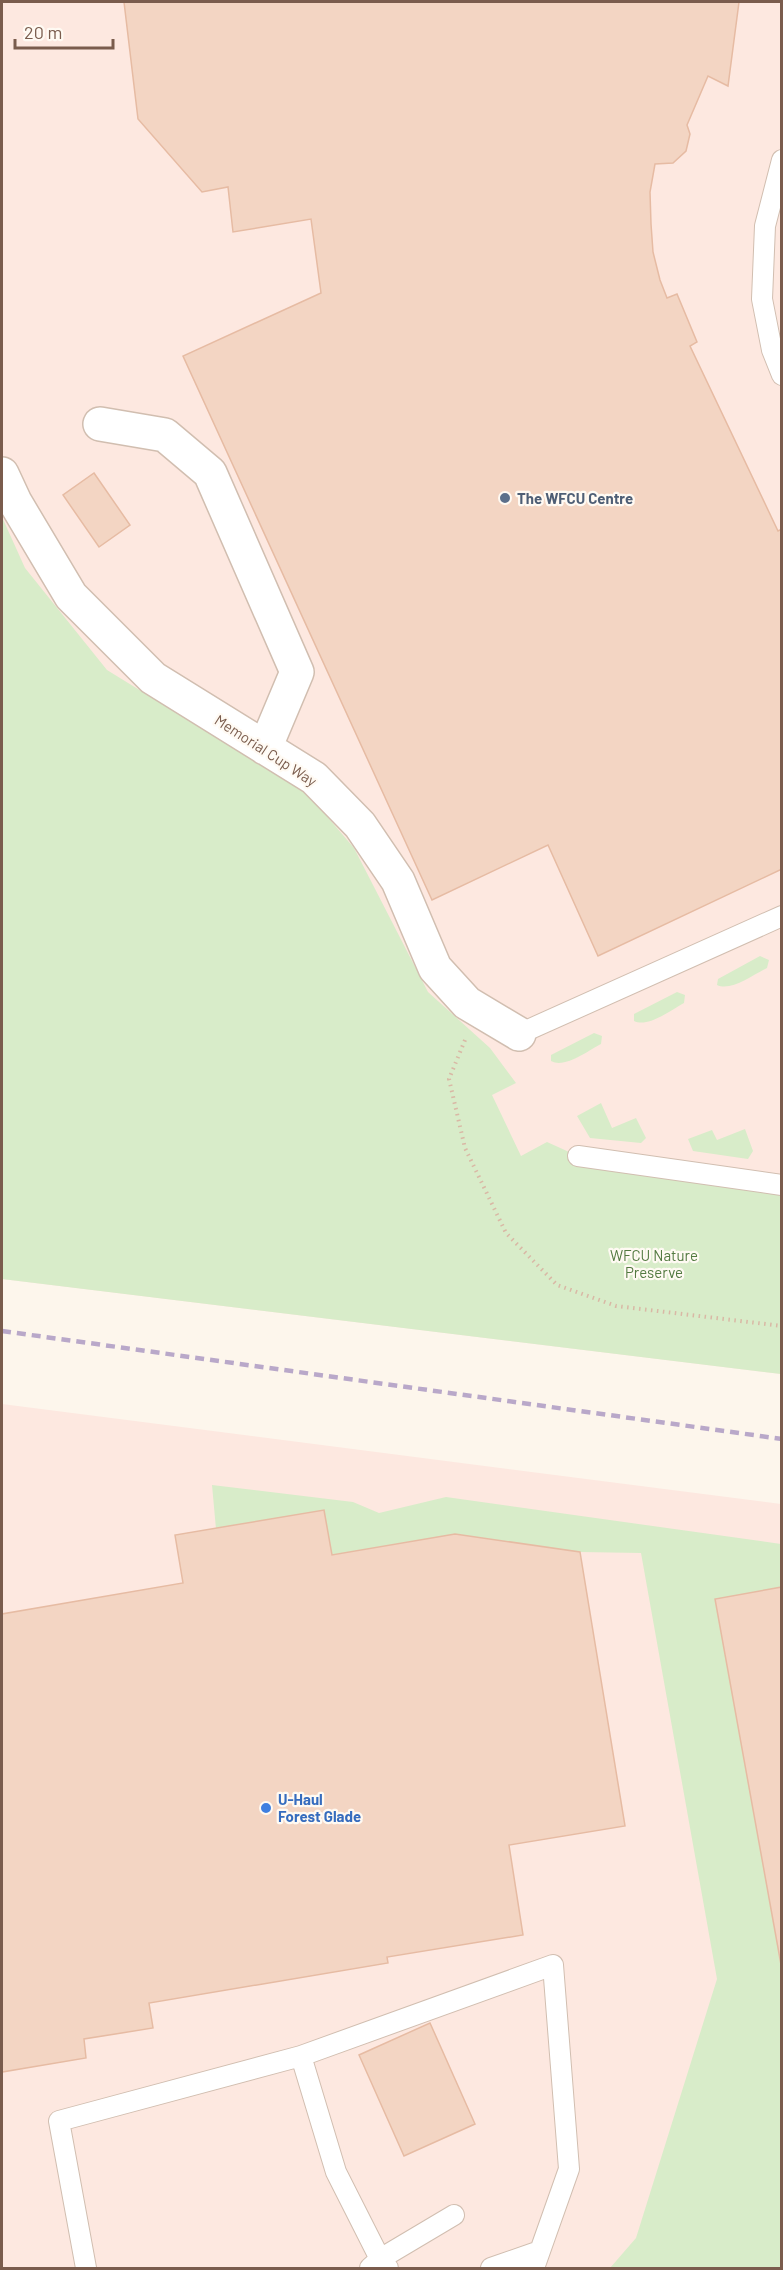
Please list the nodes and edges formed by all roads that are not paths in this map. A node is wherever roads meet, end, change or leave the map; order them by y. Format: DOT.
graph roads {
  1 [pos="782,160"];
  2 [pos="782,375"];
  3 [pos="100,424"];
  4 [pos="2,474"];
  5 [pos="265,748"];
  6 [pos="782,916"];
  7 [pos="519,1034"];
  8 [pos="578,1156"];
  9 [pos="782,1185"];
  10 [pos="300,2056"];
  11 [pos="454,2215"];
  12 [pos="537,2260"];
  13 [pos="379,2265"];
  14 [pos="86,2268"];
  15 [pos="491,2268"];
  1 -- 2 [label="lane"];
  3 -- 5 [label="street"];
  4 -- 5 [label="street, Memorial Cup Way"];
  5 -- 7 [label="street, Memorial Cup Way"];
  6 -- 7 [label="lane"];
  8 -- 9 [label="lane"];
  10 -- 12 [label="lane"];
  10 -- 13 [label="lane"];
  10 -- 14 [label="lane"];
  11 -- 13 [label="lane"];
  12 -- 15 [label="lane"];
}
